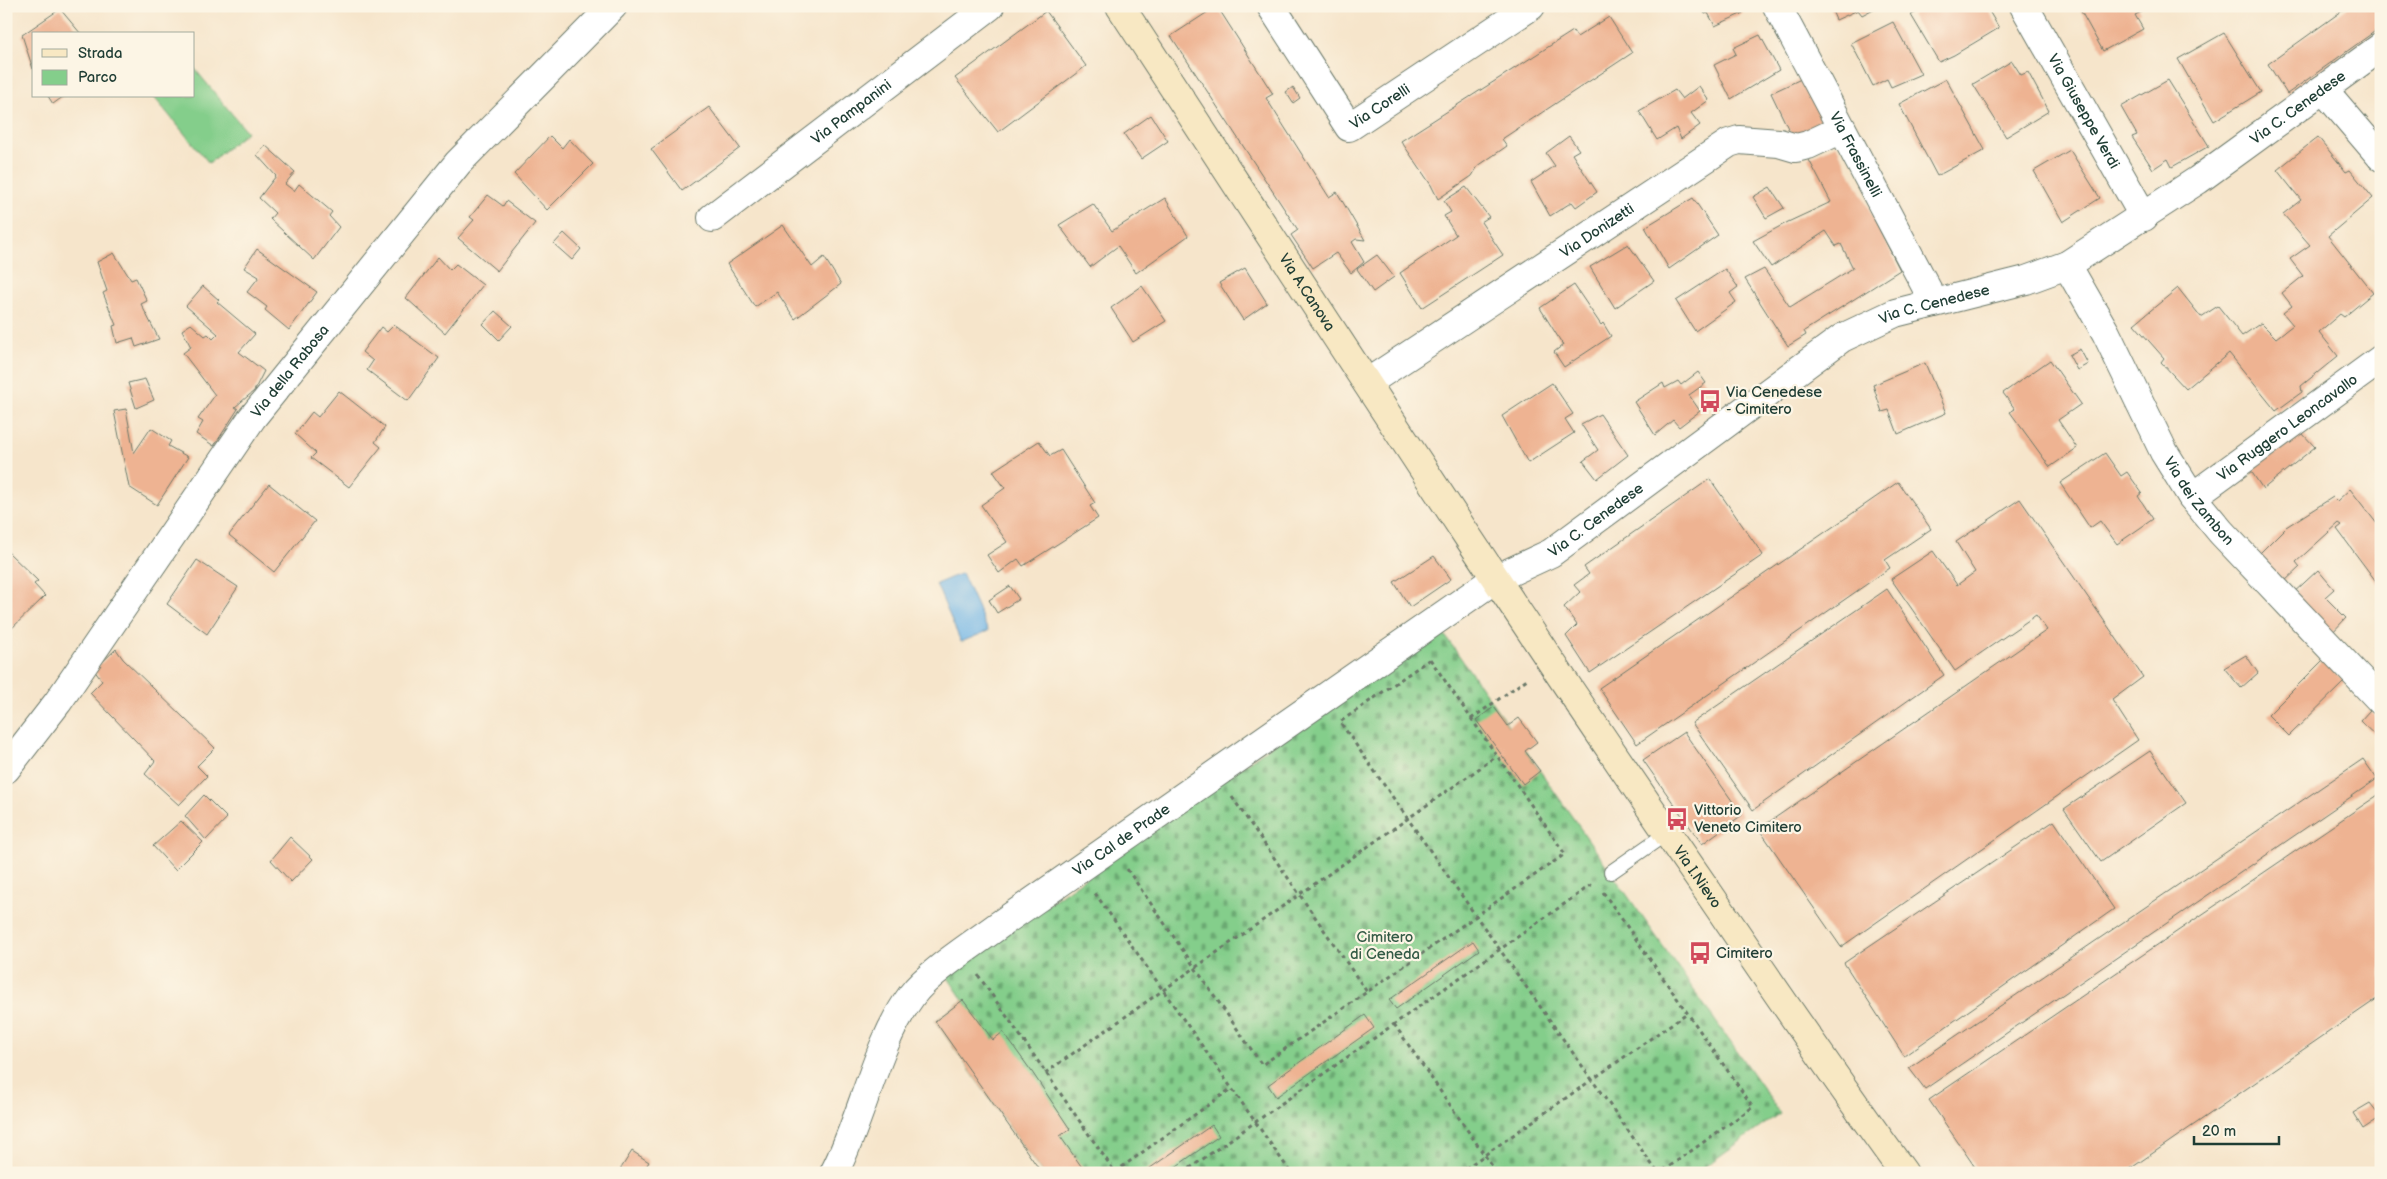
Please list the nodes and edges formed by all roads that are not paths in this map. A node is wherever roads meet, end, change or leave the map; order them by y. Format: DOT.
graph roads {
  1 [pos="613,6"];
  2 [pos="990,6"];
  3 [pos="1120,6"];
  4 [pos="1271,6"];
  5 [pos="1531,6"];
  6 [pos="1777,6"];
  7 [pos="2024,6"];
  8 [pos="2381,47"];
  9 [pos="2323,89"];
  10 [pos="1842,129"];
  11 [pos="2381,157"];
  12 [pos="2144,217"];
  13 [pos="712,218"];
  14 [pos="2067,265"];
  15 [pos="1934,302"];
  16 [pos="2381,359"];
  17 [pos="1367,383"];
  18 [pos="2192,497"];
  19 [pos="1495,579"];
  20 [pos="2381,701"];
  21 [pos="6,768"];
  22 [pos="1667,833"];
  23 [pos="1611,872"];
  24 [pos="834,1173"];
  25 [pos="1904,1173"];
  1 -- 21 [label="street, Via della Rabosa"];
  2 -- 13 [label="street, Via Pampanini"];
  3 -- 17 [label="street, Via A.Canova"];
  4 -- 5 [label="street, Via Corelli"];
  6 -- 10 [label="street, Via Frassinelli"];
  7 -- 12 [label="street, Via Giuseppe Verdi"];
  8 -- 9 [label="street, Via C. Cenedese"];
  9 -- 11 [label="street"];
  9 -- 12 [label="street, Via C. Cenedese"];
  10 -- 15 [label="street, Via Frassinelli"];
  10 -- 17 [label="street, Via Donizetti"];
  12 -- 14 [label="street, Via C. Cenedese"];
  14 -- 15 [label="street, Via C. Cenedese"];
  14 -- 18 [label="street, Via dei Zambon"];
  15 -- 19 [label="street, Via C. Cenedese"];
  16 -- 18 [label="street, Via Ruggero Leoncavallo"];
  17 -- 19 [label="street, Via A.Canova"];
  18 -- 20 [label="street, Via dei Zambon"];
  19 -- 22 [label="street, Via I.Nievo"];
  19 -- 24 [label="street, Via Cal de Prade"];
  22 -- 23 [label="lane"];
  22 -- 25 [label="street, Via I.Nievo"];
}
